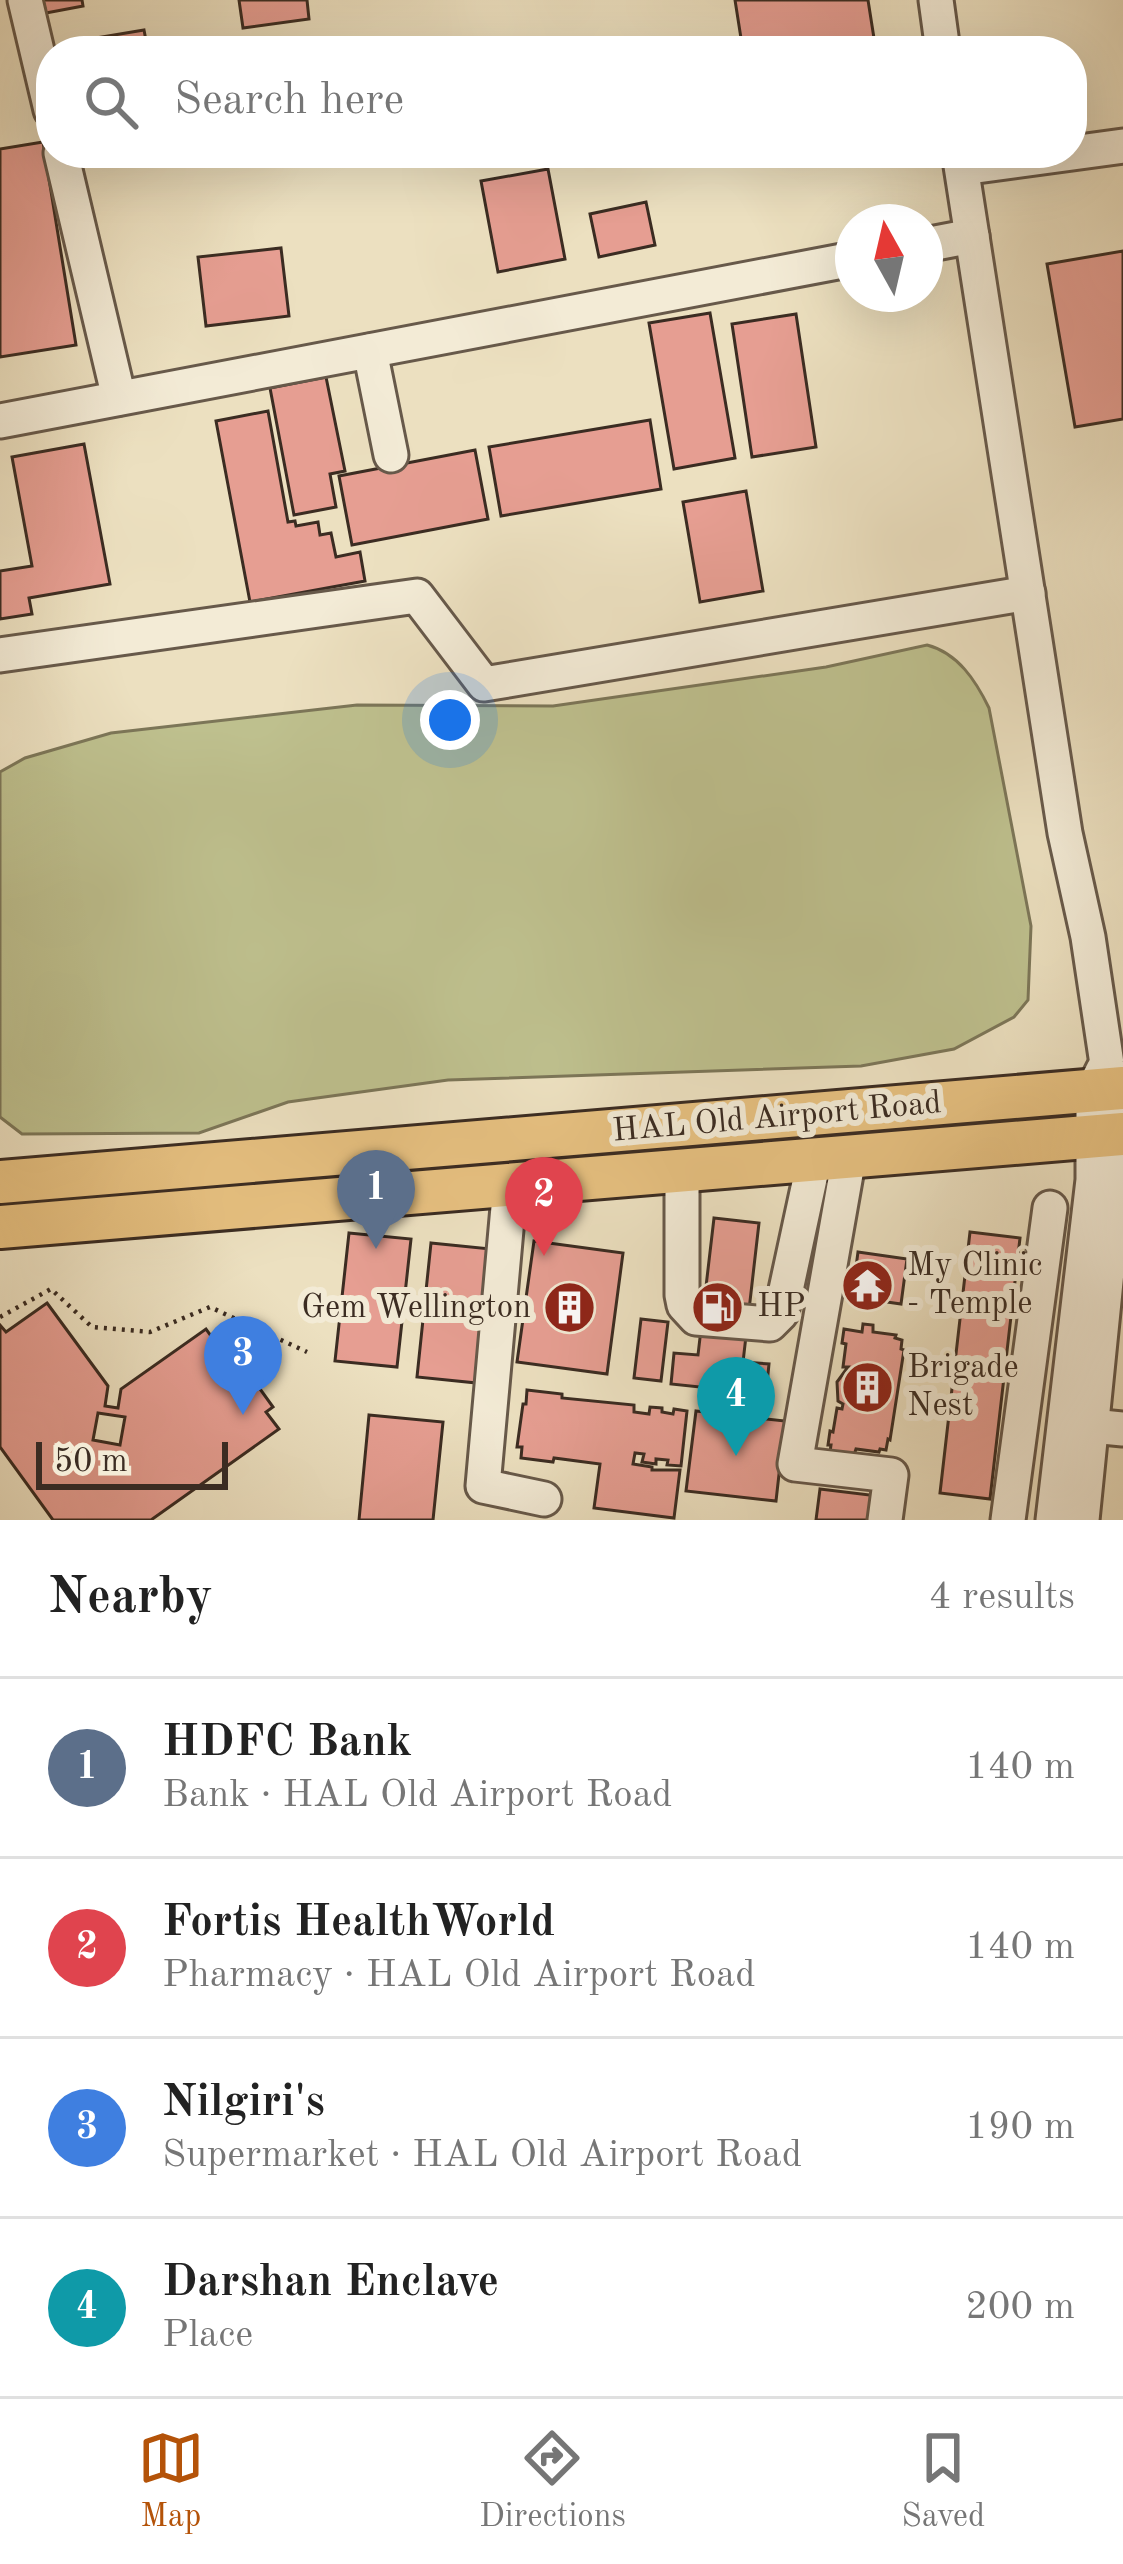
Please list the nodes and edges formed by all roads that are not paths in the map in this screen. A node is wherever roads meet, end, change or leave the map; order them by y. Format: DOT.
graph roads {
  1 [pos="25,0"];
  2 [pos="935,0"];
  3 [pos="941,36"];
  4 [pos="36,47"];
  5 [pos="1123,146"];
  6 [pos="1087,149"];
  7 [pos="65,168"];
  8 [pos="962,168"];
  9 [pos="972,236"];
  10 [pos="943,242"];
  11 [pos="835,262"];
  12 [pos="370,351"];
  13 [pos="119,398"];
  14 [pos="0,421"];
  15 [pos="392,455"];
  16 [pos="1028,593"];
  17 [pos="0,656"];
  18 [pos="1110,1083"];
  19 [pos="1112,1135"];
  20 [pos="832,1159"];
  21 [pos="682,1171"];
  22 [pos="0,1182"];
  23 [pos="1119,1182"];
  24 [pos="510,1185"];
  25 [pos="1050,1208"];
  26 [pos="0,1227"];
  27 [pos="1107,1428"];
  28 [pos="544,1498"];
  29 [pos="885,1520"];
  30 [pos="1008,1520"];
  31 [pos="1053,1520"];
  32 [pos="1082,1520"];
  1 -- 4 [label="street"];
  2 -- 3 [label="street"];
  5 -- 6 [label="street"];
  7 -- 13 [label="street"];
  8 -- 9 [label="street"];
  9 -- 10 [label="street"];
  9 -- 16 [label="street"];
  11 -- 12 [label="street"];
  12 -- 13 [label="street"];
  12 -- 15 [label="street"];
  13 -- 14 [label="street"];
  16 -- 17 [label="street"];
  16 -- 18 [label="street"];
  18 -- 19 [label="street"];
  18 -- 22 [label="main road, HAL Old Airport Road"];
  19 -- 20 [label="main road, HAL Old Airport Road"];
  19 -- 23 [label="street"];
  19 -- 31 [label="street"];
  20 -- 21 [label="main road, HAL Old Airport Road"];
  20 -- 21 [label="street"];
  20 -- 29 [label="street"];
  21 -- 24 [label="main road, HAL Old Airport Road"];
  23 -- 27 [label="street"];
  24 -- 26 [label="main road, HAL Old Airport Road"];
  24 -- 28 [label="street"];
  25 -- 30 [label="street"];
  27 -- 32 [label="street"];
}
